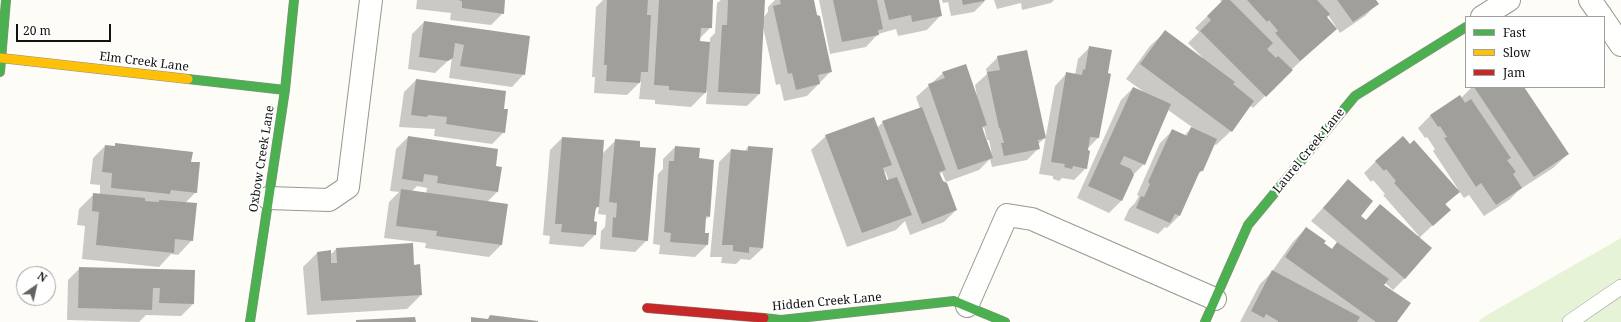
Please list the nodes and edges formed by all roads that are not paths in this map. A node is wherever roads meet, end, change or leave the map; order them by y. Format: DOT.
graph roads {
  1 [pos="6,0"];
  2 [pos="294,0"];
  3 [pos="371,0"];
  4 [pos="1509,0"];
  5 [pos="1590,0"];
  6 [pos="1484,16"];
  7 [pos="1601,16"];
  8 [pos="1605,21"];
  9 [pos="1465,28"];
  10 [pos="1621,45"];
  11 [pos="1,58"];
  12 [pos="0,72"];
  13 [pos="285,90"];
  14 [pos="268,198"];
  15 [pos="1621,287"];
  16 [pos="1215,299"];
  17 [pos="967,306"];
  18 [pos="647,308"];
  19 [pos="250,322"];
  20 [pos="1005,322"];
  21 [pos="1205,322"];
  22 [pos="1570,322"];
  1 -- 11 [label="street"];
  2 -- 13 [label="street, Oxbow Creek Lane"];
  3 -- 14 [label="street"];
  4 -- 6 [label="street"];
  5 -- 7 [label="street"];
  8 -- 10 [label="street"];
  9 -- 16 [label="street, Laurel Creek Lane"];
  11 -- 12 [label="street"];
  11 -- 13 [label="street, Elm Creek Lane"];
  13 -- 14 [label="street, Oxbow Creek Lane"];
  14 -- 19 [label="street, Oxbow Creek Lane"];
  15 -- 22 [label="lane"];
  16 -- 17 [label="street"];
  16 -- 21 [label="street, Laurel Creek Lane"];
  17 -- 18 [label="street, Hidden Creek Lane"];
  17 -- 20 [label="street, Hidden Creek Lane"];
}
